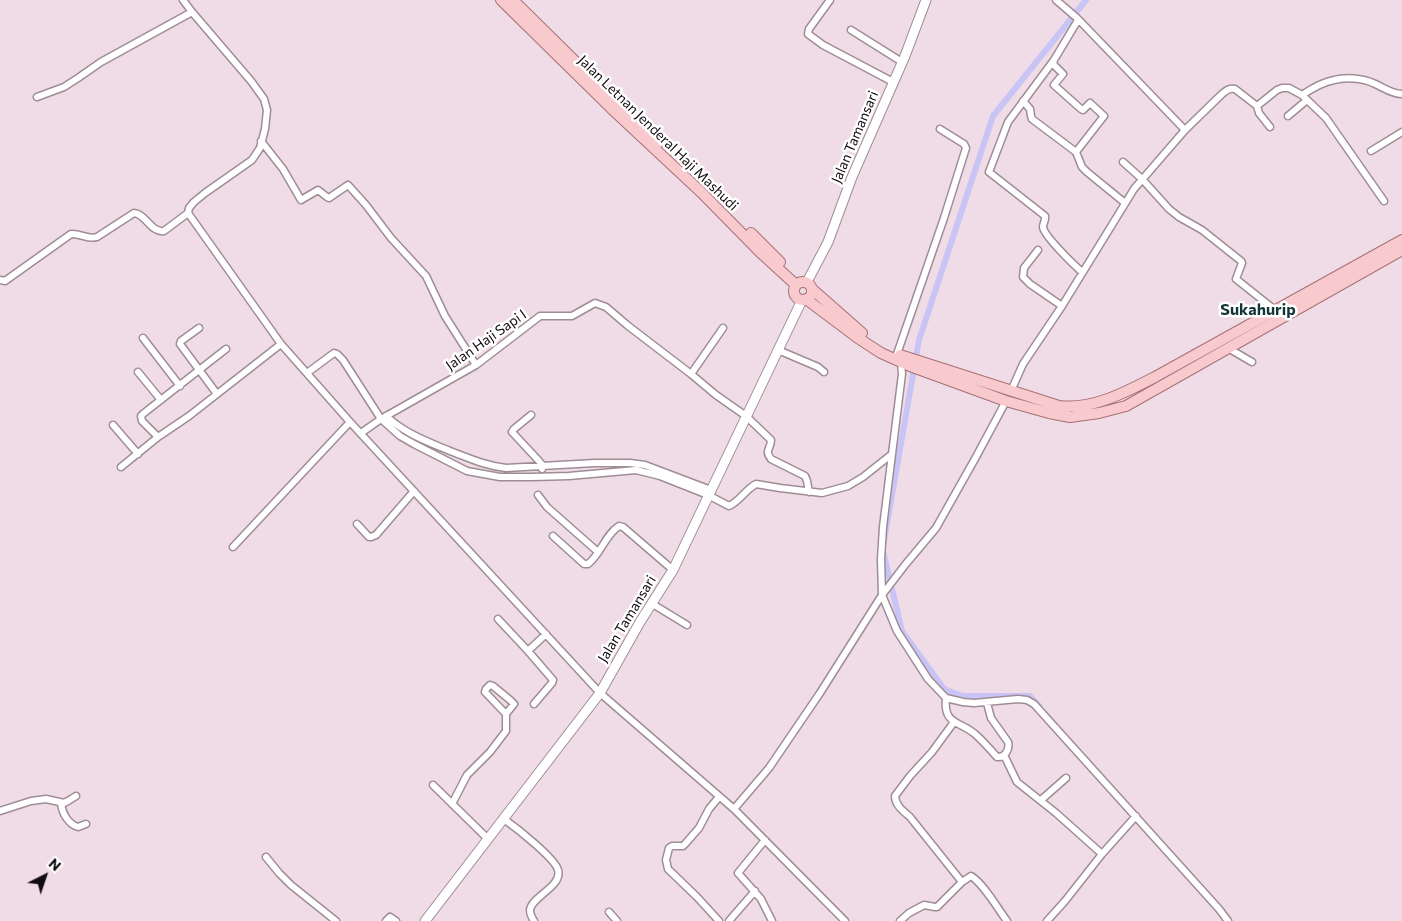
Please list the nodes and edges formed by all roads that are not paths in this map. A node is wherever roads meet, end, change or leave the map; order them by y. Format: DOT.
graph roads {
  1 [pos="183,0"];
  2 [pos="501,0"];
  3 [pos="513,0"];
  4 [pos="830,0"];
  5 [pos="926,0"];
  6 [pos="1056,0"];
  7 [pos="1064,2"];
  8 [pos="192,12"];
  9 [pos="1077,19"];
  10 [pos="851,30"];
  11 [pos="550,43"];
  12 [pos="1054,60"];
  13 [pos="902,62"];
  14 [pos="893,82"];
  15 [pos="1402,94"];
  16 [pos="37,97"];
  17 [pos="1305,98"];
  18 [pos="1023,101"];
  19 [pos="1257,106"];
  20 [pos="1288,116"];
  21 [pos="1270,126"];
  22 [pos="940,129"];
  23 [pos="1185,130"];
  24 [pos="1402,132"];
  25 [pos="261,141"];
  26 [pos="1371,151"];
  27 [pos="1076,152"];
  28 [pos="1122,162"];
  29 [pos="1142,180"];
  30 [pos="1384,201"];
  31 [pos="1125,203"];
  32 [pos="188,213"];
  33 [pos="1402,240"];
  34 [pos="1038,250"];
  35 [pos="1402,250"];
  36 [pos="1082,272"];
  37 [pos="0,280"];
  38 [pos="804,285"];
  39 [pos="804,299"];
  40 [pos="1062,306"];
  41 [pos="1287,309"];
  42 [pos="1275,310"];
  43 [pos="198,328"];
  44 [pos="723,328"];
  45 [pos="142,338"];
  46 [pos="281,344"];
  47 [pos="1228,348"];
  48 [pos="226,349"];
  49 [pos="778,350"];
  50 [pos="902,359"];
  51 [pos="1252,362"];
  52 [pos="476,365"];
  53 [pos="200,370"];
  54 [pos="1176,371"];
  55 [pos="138,372"];
  56 [pos="824,372"];
  57 [pos="307,373"];
  58 [pos="691,374"];
  59 [pos="180,386"];
  60 [pos="217,394"];
  61 [pos="1008,396"];
  62 [pos="161,400"];
  63 [pos="531,415"];
  64 [pos="746,416"];
  65 [pos="384,417"];
  66 [pos="350,422"];
  67 [pos="113,425"];
  68 [pos="361,433"];
  69 [pos="158,438"];
  70 [pos="138,454"];
  71 [pos="892,454"];
  72 [pos="543,466"];
  73 [pos="121,467"];
  74 [pos="538,476"];
  75 [pos="414,491"];
  76 [pos="809,492"];
  77 [pos="710,493"];
  78 [pos="538,495"];
  79 [pos="357,524"];
  80 [pos="553,536"];
  81 [pos="233,547"];
  82 [pos="598,552"];
  83 [pos="673,570"];
  84 [pos="884,593"];
  85 [pos="651,603"];
  86 [pos="498,619"];
  87 [pos="687,625"];
  88 [pos="546,634"];
  89 [pos="528,651"];
  90 [pos="600,693"];
  91 [pos="946,698"];
  92 [pos="987,703"];
  93 [pos="534,704"];
  94 [pos="506,714"];
  95 [pos="954,722"];
  96 [pos="1004,755"];
  97 [pos="1066,778"];
  98 [pos="433,785"];
  99 [pos="76,796"];
  100 [pos="719,797"];
  101 [pos="1041,800"];
  102 [pos="61,803"];
  103 [pos="452,804"];
  104 [pos="734,809"];
  105 [pos="0,811"];
  106 [pos="1136,816"];
  107 [pos="504,818"];
  108 [pos="86,824"];
  109 [pos="488,839"];
  110 [pos="764,840"];
  111 [pos="1102,854"];
  112 [pos="266,857"];
  113 [pos="962,882"];
  114 [pos="754,891"];
  115 [pos="609,912"];
  116 [pos="336,921"];
  117 [pos="386,921"];
  118 [pos="396,921"];
  119 [pos="425,921"];
  120 [pos="534,921"];
  121 [pos="617,921"];
  122 [pos="718,921"];
  123 [pos="729,921"];
  124 [pos="772,921"];
  125 [pos="845,921"];
  126 [pos="900,921"];
  127 [pos="1006,921"];
  128 [pos="1047,921"];
  129 [pos="1228,921"];
  1 -- 8 [label="street"];
  2 -- 11 [label="main road, Jalan Letnan Jenderal Haji Mashudi"];
  3 -- 11 [label="main road, Jalan Letnan Jenderal Haji Mashudi"];
  4 -- 14 [label="street"];
  5 -- 13 [label="main road, Jalan Tamansari"];
  6 -- 7 [label="street"];
  7 -- 9 [label="street"];
  8 -- 16 [label="street"];
  8 -- 25 [label="street"];
  9 -- 12 [label="street"];
  9 -- 23 [label="street"];
  10 -- 13 [label="street"];
  11 -- 38 [label="main road, Jalan Letnan Jenderal Haji Mashudi"];
  12 -- 18 [label="street"];
  12 -- 27 [label="street"];
  13 -- 14 [label="main road, Jalan Tamansari"];
  14 -- 38 [label="main road, Jalan Tamansari"];
  15 -- 17 [label="street"];
  17 -- 19 [label="street"];
  17 -- 20 [label="street"];
  17 -- 30 [label="street"];
  18 -- 27 [label="street"];
  18 -- 36 [label="street"];
  19 -- 21 [label="street"];
  19 -- 23 [label="street"];
  22 -- 50 [label="street"];
  23 -- 29 [label="street"];
  24 -- 26 [label="street"];
  25 -- 32 [label="street"];
  25 -- 52 [label="street"];
  27 -- 31 [label="street"];
  28 -- 29 [label="street"];
  29 -- 31 [label="street"];
  29 -- 42 [label="street"];
  31 -- 36 [label="street"];
  32 -- 37 [label="street"];
  32 -- 46 [label="street"];
  33 -- 41 [label="main road, Jalan Letnan Jenderal Haji Mashudi"];
  34 -- 40 [label="street"];
  35 -- 41 [label="main road, Jalan Letnan Jenderal Haji Mashudi"];
  36 -- 40 [label="street"];
  38 -- 39 [label="main road"];
  38 -- 39 [label="main road"];
  38 -- 50 [label="main road, Jalan Letnan Jenderal Haji Mashudi"];
  39 -- 49 [label="main road, Jalan Tamansari"];
  39 -- 50 [label="main road, Jalan Letnan Jenderal Haji Mashudi"];
  40 -- 61 [label="street"];
  41 -- 42 [label="main road, Jalan Letnan Jenderal Haji Mashudi"];
  41 -- 47 [label="main road, Jalan Letnan Jenderal Haji Mashudi"];
  42 -- 54 [label="main road, Jalan Letnan Jenderal Haji Mashudi"];
  43 -- 53 [label="street"];
  44 -- 58 [label="street"];
  45 -- 59 [label="street"];
  46 -- 57 [label="street"];
  46 -- 60 [label="street"];
  47 -- 51 [label="street"];
  47 -- 54 [label="main road, Jalan Letnan Jenderal Haji Mashudi"];
  48 -- 53 [label="street"];
  49 -- 56 [label="street"];
  49 -- 64 [label="main road, Jalan Tamansari"];
  50 -- 61 [label="main road, Jalan Letnan Jenderal Haji Mashudi"];
  50 -- 71 [label="street"];
  52 -- 58 [label="street, Jalan Haji Sapi I"];
  52 -- 65 [label="street, Jalan Haji Sapi I"];
  53 -- 59 [label="street"];
  53 -- 60 [label="street"];
  54 -- 61 [label="main road, Jalan Letnan Jenderal Haji Mashudi"];
  55 -- 62 [label="street"];
  57 -- 65 [label="street"];
  57 -- 66 [label="street"];
  58 -- 64 [label="street, Jalan Haji Sapi I"];
  59 -- 62 [label="street"];
  60 -- 69 [label="street"];
  61 -- 84 [label="street"];
  62 -- 69 [label="street"];
  63 -- 72 [label="street"];
  64 -- 76 [label="street, Jalan Haji Sapi I"];
  64 -- 77 [label="main road, Jalan Tamansari"];
  65 -- 68 [label="street, Jalan Haji Sapi I"];
  65 -- 72 [label="street"];
  65 -- 74 [label="street"];
  66 -- 68 [label="street"];
  66 -- 81 [label="street"];
  67 -- 70 [label="street"];
  68 -- 75 [label="street"];
  69 -- 70 [label="street"];
  70 -- 73 [label="street"];
  71 -- 76 [label="street"];
  71 -- 84 [label="street"];
  72 -- 74 [label="street"];
  72 -- 77 [label="street"];
  74 -- 77 [label="street"];
  75 -- 79 [label="street"];
  75 -- 88 [label="street"];
  76 -- 77 [label="street"];
  77 -- 83 [label="main road, Jalan Tamansari"];
  78 -- 82 [label="street"];
  80 -- 82 [label="street"];
  82 -- 83 [label="street"];
  83 -- 85 [label="main road, Jalan Tamansari"];
  84 -- 91 [label="street"];
  84 -- 104 [label="street"];
  85 -- 87 [label="street"];
  85 -- 90 [label="main road, Jalan Tamansari"];
  86 -- 89 [label="street"];
  88 -- 89 [label="street"];
  88 -- 90 [label="street"];
  89 -- 93 [label="street"];
  90 -- 100 [label="street"];
  90 -- 107 [label="main road, Jalan Tamansari"];
  91 -- 92 [label="street"];
  91 -- 95 [label="street"];
  92 -- 96 [label="street"];
  92 -- 106 [label="street"];
  94 -- 94 [label="street"];
  94 -- 103 [label="street"];
  95 -- 96 [label="street"];
  95 -- 113 [label="street"];
  96 -- 101 [label="street"];
  97 -- 101 [label="street"];
  98 -- 103 [label="street"];
  99 -- 102 [label="street"];
  100 -- 104 [label="street"];
  100 -- 122 [label="street"];
  101 -- 111 [label="street"];
  102 -- 105 [label="street"];
  102 -- 108 [label="street"];
  103 -- 109 [label="street"];
  104 -- 110 [label="street"];
  106 -- 111 [label="street"];
  106 -- 129 [label="street"];
  107 -- 109 [label="main road, Jalan Tamansari"];
  107 -- 120 [label="street"];
  109 -- 119 [label="main road, Jalan Tamansari"];
  110 -- 114 [label="street"];
  110 -- 125 [label="street"];
  111 -- 128 [label="street"];
  112 -- 116 [label="street"];
  113 -- 126 [label="street"];
  113 -- 127 [label="street"];
  114 -- 123 [label="street"];
  114 -- 124 [label="street"];
  115 -- 121 [label="street"];
  117 -- 118 [label="street"];
}
